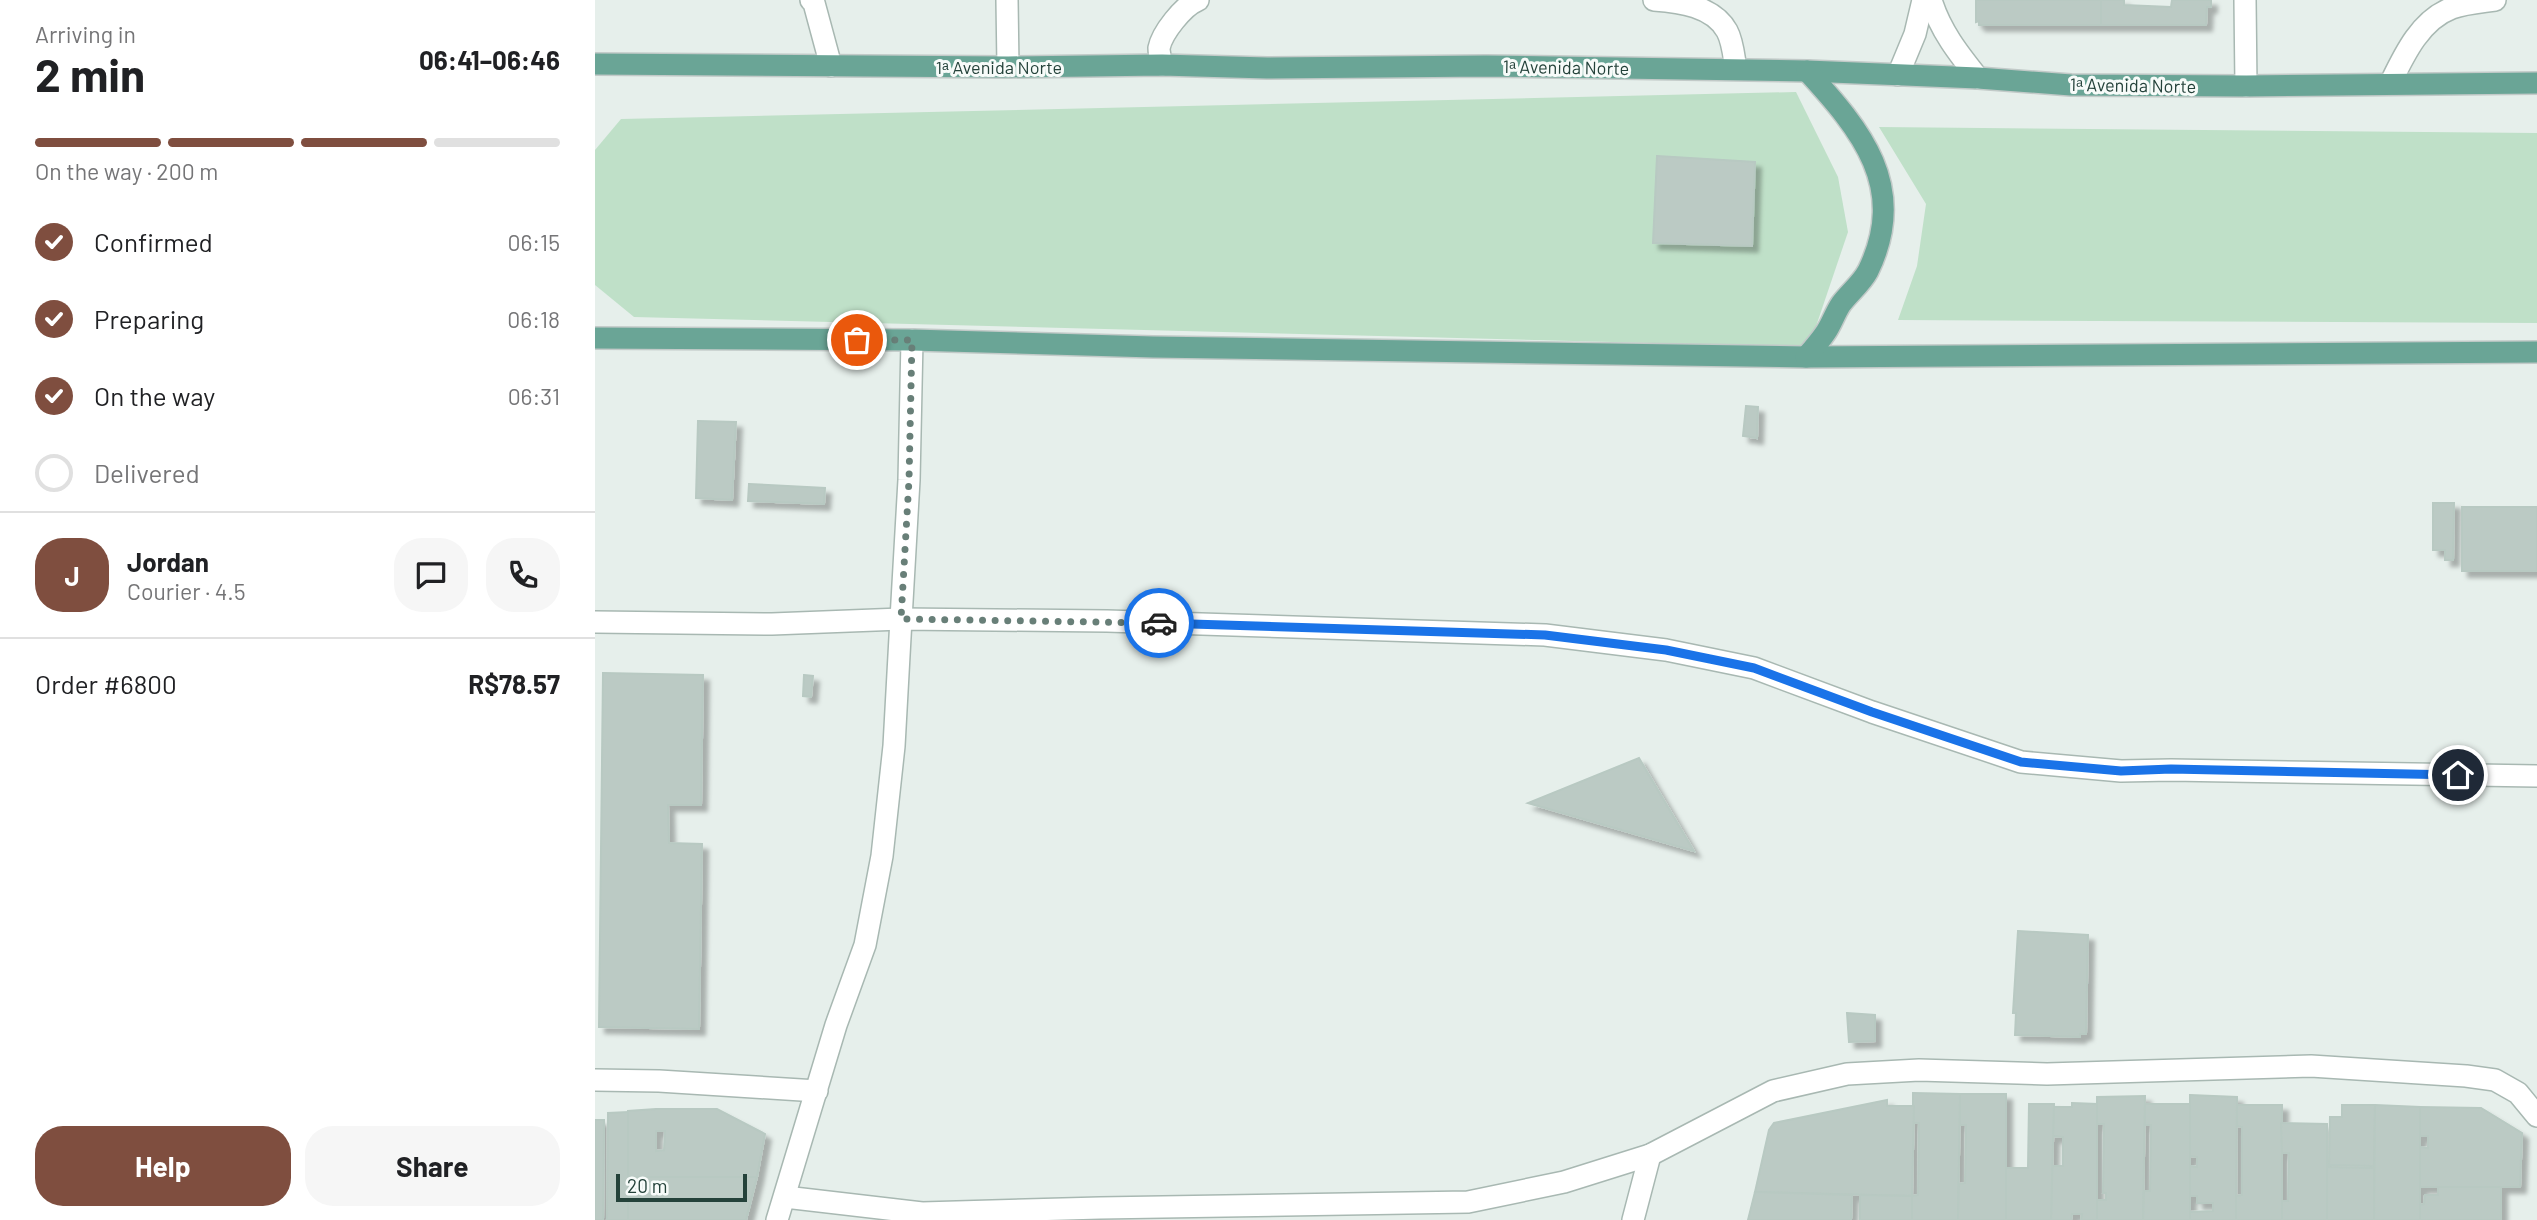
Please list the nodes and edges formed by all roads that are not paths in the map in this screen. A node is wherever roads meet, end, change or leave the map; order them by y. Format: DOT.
graph roads {
  1 [pos="811,0"];
  2 [pos="1007,0"];
  3 [pos="1198,0"];
  4 [pos="1654,0"];
  5 [pos="1923,0"];
  6 [pos="1931,0"];
  7 [pos="2245,0"];
  8 [pos="2495,0"];
  9 [pos="1162,65"];
  10 [pos="831,66"];
  11 [pos="1008,67"];
  12 [pos="601,68"];
  13 [pos="1737,69"];
  14 [pos="1807,71"];
  15 [pos="1898,75"];
  16 [pos="1978,78"];
  17 [pos="2537,83"];
  18 [pos="2390,84"];
  19 [pos="2246,86"];
  20 [pos="595,338"];
  21 [pos="912,340"];
  22 [pos="2537,352"];
  23 [pos="1806,358"];
  24 [pos="901,619"];
  25 [pos="595,622"];
  26 [pos="2537,776"];
  27 [pos="595,1080"];
  28 [pos="817,1091"];
  29 [pos="2537,1116"];
  30 [pos="1650,1154"];
  31 [pos="785,1198"];
  32 [pos="777,1220"];
  33 [pos="1633,1220"];
  1 -- 10 [label="street"];
  2 -- 11 [label="street"];
  3 -- 9 [label="street"];
  4 -- 13 [label="street"];
  5 -- 15 [label="street"];
  6 -- 16 [label="street"];
  7 -- 19 [label="street"];
  8 -- 18 [label="street"];
  9 -- 11 [label="main road, 1ᵃ Avenida Norte"];
  9 -- 13 [label="main road, 1ᵃ Avenida Norte"];
  10 -- 11 [label="main road, 1ᵃ Avenida Norte"];
  10 -- 12 [label="main road, 1ᵃ Avenida Norte"];
  13 -- 14 [label="main road, 1ᵃ Avenida Norte"];
  14 -- 15 [label="main road, 1ᵃ Avenida Norte"];
  14 -- 23 [label="main road"];
  15 -- 16 [label="main road, 1ᵃ Avenida Norte"];
  16 -- 19 [label="main road, 1ᵃ Avenida Norte"];
  17 -- 18 [label="main road, 1ᵃ Avenida Norte"];
  18 -- 19 [label="main road, 1ᵃ Avenida Norte"];
  20 -- 21 [label="main road"];
  21 -- 23 [label="main road"];
  21 -- 24 [label="street"];
  22 -- 23 [label="main road"];
  24 -- 25 [label="street"];
  24 -- 26 [label="street"];
  24 -- 28 [label="street"];
  27 -- 28 [label="street"];
  28 -- 31 [label="street"];
  29 -- 30 [label="street"];
  30 -- 31 [label="street"];
  30 -- 33 [label="street"];
  31 -- 32 [label="street"];
}
